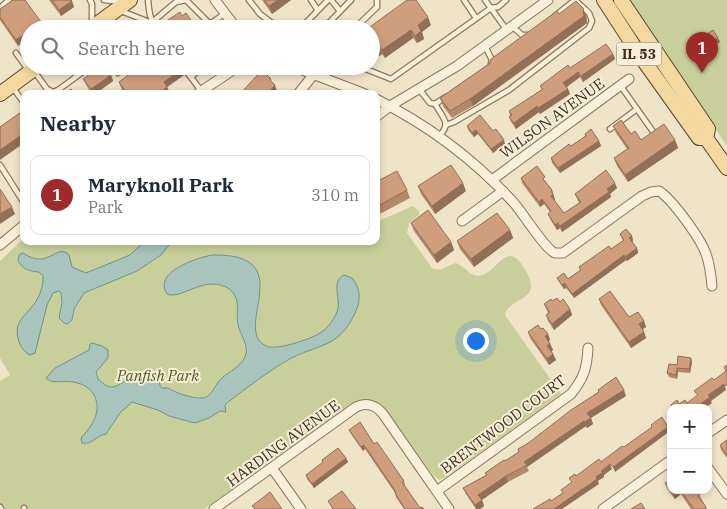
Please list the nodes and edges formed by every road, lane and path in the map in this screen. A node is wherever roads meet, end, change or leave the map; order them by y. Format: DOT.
graph roads {
  1 [pos="9,0"];
  2 [pos="90,0"];
  3 [pos="104,0"];
  4 [pos="148,0"];
  5 [pos="215,0"];
  6 [pos="249,0"];
  7 [pos="311,0"];
  8 [pos="330,0"];
  9 [pos="351,0"];
  10 [pos="378,0"];
  11 [pos="464,0"];
  12 [pos="485,0"];
  13 [pos="506,0"];
  14 [pos="548,0"];
  15 [pos="575,0"];
  16 [pos="604,0"];
  17 [pos="621,0"];
  18 [pos="125,4"];
  19 [pos="0,8"];
  20 [pos="491,8"];
  21 [pos="318,9"];
  22 [pos="340,11"];
  23 [pos="224,14"];
  24 [pos="476,18"];
  25 [pos="91,20"];
  26 [pos="102,20"];
  27 [pos="148,20"];
  28 [pos="151,20"];
  29 [pos="155,20"];
  30 [pos="205,20"];
  31 [pos="218,20"];
  32 [pos="229,20"];
  33 [pos="268,20"];
  34 [pos="308,20"];
  35 [pos="332,20"];
  36 [pos="363,20"];
  37 [pos="549,21"];
  38 [pos="510,29"];
  39 [pos="536,31"];
  40 [pos="486,46"];
  41 [pos="16,53"];
  42 [pos="20,57"];
  43 [pos="489,68"];
  44 [pos="25,75"];
  45 [pos="37,75"];
  46 [pos="79,75"];
  47 [pos="189,75"];
  48 [pos="225,75"];
  49 [pos="313,75"];
  50 [pos="317,75"];
  51 [pos="380,75"];
  52 [pos="192,76"];
  53 [pos="629,78"];
  54 [pos="620,85"];
  55 [pos="420,89"];
  56 [pos="6,90"];
  57 [pos="49,90"];
  58 [pos="58,90"];
  59 [pos="198,90"];
  60 [pos="202,90"];
  61 [pos="301,90"];
  62 [pos="355,90"];
  63 [pos="451,94"];
  64 [pos="20,100"];
  65 [pos="380,101"];
  66 [pos="435,104"];
  67 [pos="390,106"];
  68 [pos="637,109"];
  69 [pos="380,114"];
  70 [pos="446,125"];
  71 [pos="610,128"];
  72 [pos="654,133"];
  73 [pos="439,136"];
  74 [pos="706,138"];
  75 [pos="0,165"];
  76 [pos="727,168"];
  77 [pos="492,180"];
  78 [pos="503,191"];
  79 [pos="20,197"];
  80 [pos="462,221"];
  81 [pos="20,229"];
  82 [pos="1,242"];
  83 [pos="712,286"];
  84 [pos="588,348"];
  85 [pos="727,420"];
  86 [pos="712,430"];
  87 [pos="667,463"];
  88 [pos="272,468"];
  89 [pos="712,473"];
  90 [pos="437,491"];
  91 [pos="727,494"];
  92 [pos="214,509"];
  93 [pos="300,509"];
  94 [pos="449,509"];
  95 [pos="603,509"];
  1 -- 19 [label="lane"];
  2 -- 25 [label="lane"];
  3 -- 18 [label="lane"];
  4 -- 28 [label="lane"];
  5 -- 23 [label="street"];
  6 -- 33 [label="lane"];
  7 -- 21 [label="lane"];
  8 -- 21 [label="lane"];
  8 -- 22 [label="lane"];
  9 -- 22 [label="lane"];
  10 -- 36 [label="lane"];
  11 -- 24 [label="lane"];
  12 -- 20 [label="lane"];
  13 -- 20 [label="lane"];
  14 -- 38 [label="street"];
  15 -- 37 [label="lane"];
  15 -- 70 [label="lane"];
  16 -- 74 [label="main road, IL 53"];
  17 -- 74 [label="main road, IL 53"];
  18 -- 26 [label="main road"];
  18 -- 27 [label="lane"];
  20 -- 24 [label="lane"];
  20 -- 38 [label="lane"];
  21 -- 34 [label="lane"];
  22 -- 35 [label="lane"];
  23 -- 31 [label="lane"];
  23 -- 32 [label="street"];
  24 -- 51 [label="lane"];
  29 -- 30 [label="lane"];
  38 -- 39 [label="lane"];
  38 -- 40 [label="street"];
  40 -- 43 [label="lane"];
  40 -- 55 [label="street"];
  41 -- 42 [label="lane"];
  44 -- 56 [label="main road"];
  45 -- 57 [label="lane"];
  46 -- 58 [label="lane"];
  47 -- 52 [label="lane"];
  48 -- 60 [label="street"];
  49 -- 61 [label="street"];
  50 -- 62 [label="street"];
  52 -- 59 [label="lane"];
  53 -- 54 [label="street, WILSON AVENUE"];
  54 -- 68 [label="lane"];
  54 -- 77 [label="street, WILSON AVENUE"];
  55 -- 66 [label="lane"];
  55 -- 67 [label="street"];
  56 -- 64 [label="lane"];
  63 -- 66 [label="lane"];
  65 -- 67 [label="street"];
  66 -- 70 [label="lane"];
  67 -- 69 [label="street"];
  67 -- 73 [label="street"];
  68 -- 71 [label="lane"];
  68 -- 72 [label="lane"];
  70 -- 73 [label="lane"];
  73 -- 77 [label="street"];
  74 -- 76 [label="main road, IL 53"];
  75 -- 79 [label="lane"];
  77 -- 78 [label="street"];
  78 -- 80 [label="street"];
  78 -- 83 [label="street"];
  81 -- 82 [label="street"];
  84 -- 90 [label="street, BRENTWOOD COURT"];
  85 -- 86 [label="street"];
  87 -- 95 [label="street"];
  88 -- 90 [label="street, HARDING AVENUE"];
  88 -- 92 [label="street, HARDING AVENUE"];
  88 -- 93 [label="street"];
  89 -- 91 [label="street"];
  90 -- 94 [label="street"];
}
